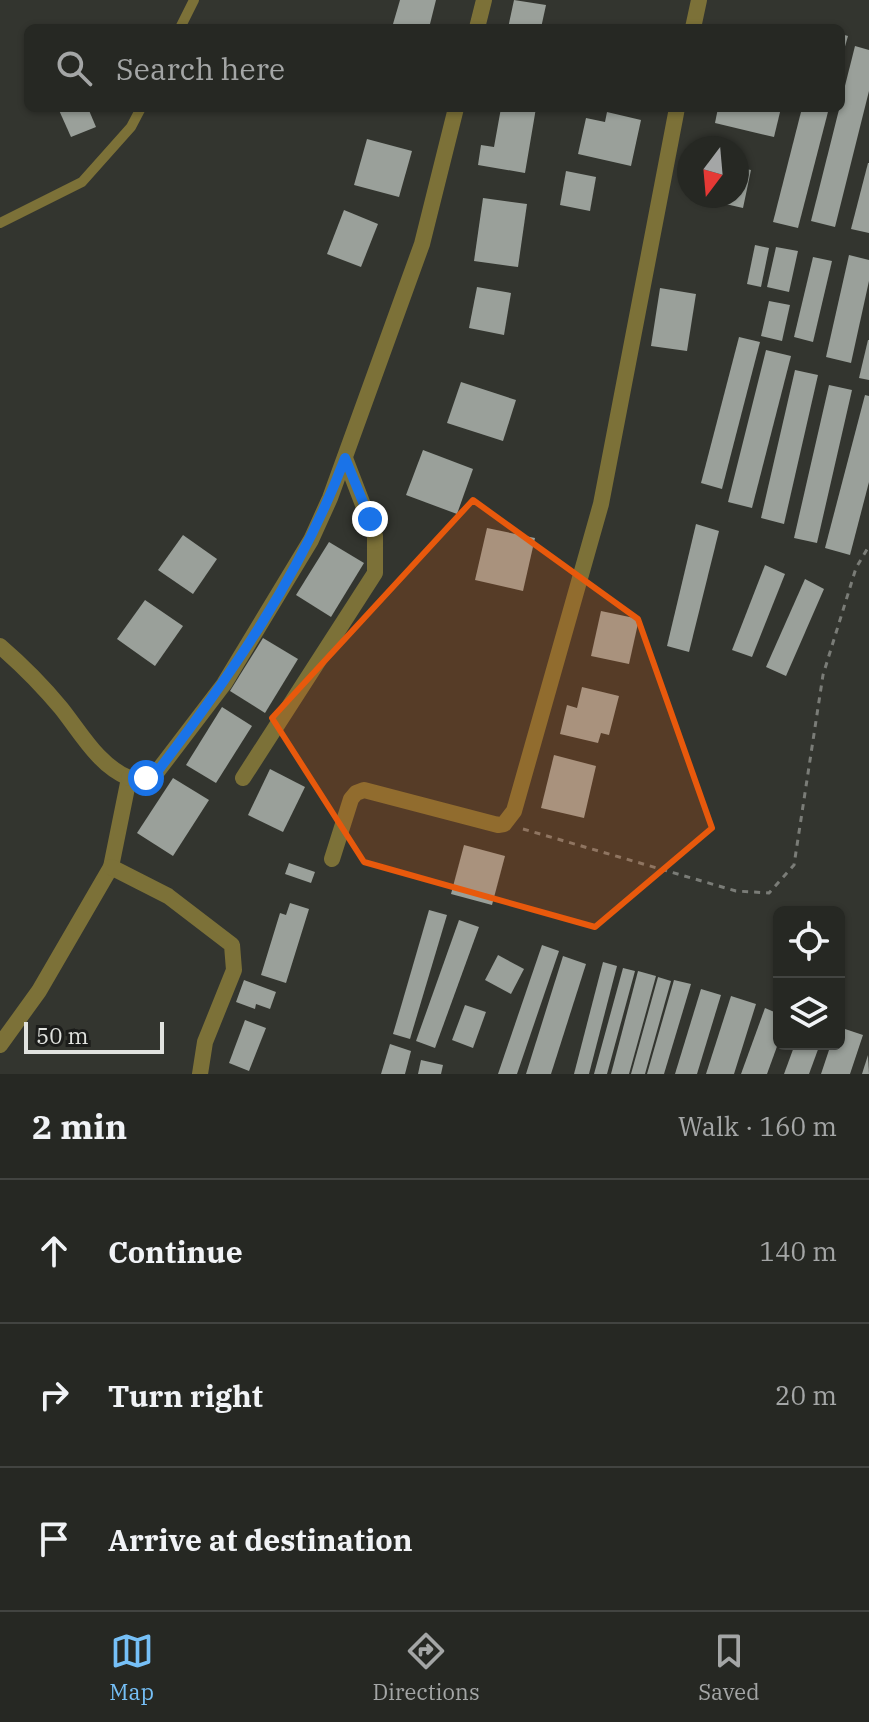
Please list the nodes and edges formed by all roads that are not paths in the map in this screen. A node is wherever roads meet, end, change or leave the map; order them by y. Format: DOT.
graph roads {
  1 [pos="194,0"];
  2 [pos="484,0"];
  3 [pos="699,0"];
  4 [pos="182,24"];
  5 [pos="478,24"];
  6 [pos="694,24"];
  7 [pos="139,112"];
  8 [pos="455,112"];
  9 [pos="676,112"];
  10 [pos="0,223"];
  11 [pos="345,458"];
  12 [pos="0,646"];
  13 [pos="129,778"];
  14 [pos="243,778"];
  15 [pos="332,859"];
  16 [pos="111,867"];
  17 [pos="0,1045"];
  18 [pos="200,1074"];
  1 -- 4 [label="lane"];
  2 -- 5 [label="street"];
  3 -- 6 [label="street"];
  7 -- 10 [label="lane"];
  8 -- 11 [label="street"];
  9 -- 15 [label="street"];
  11 -- 13 [label="street"];
  11 -- 14 [label="street"];
  12 -- 13 [label="street"];
  13 -- 16 [label="street"];
  16 -- 17 [label="street"];
  16 -- 18 [label="street"];
}
